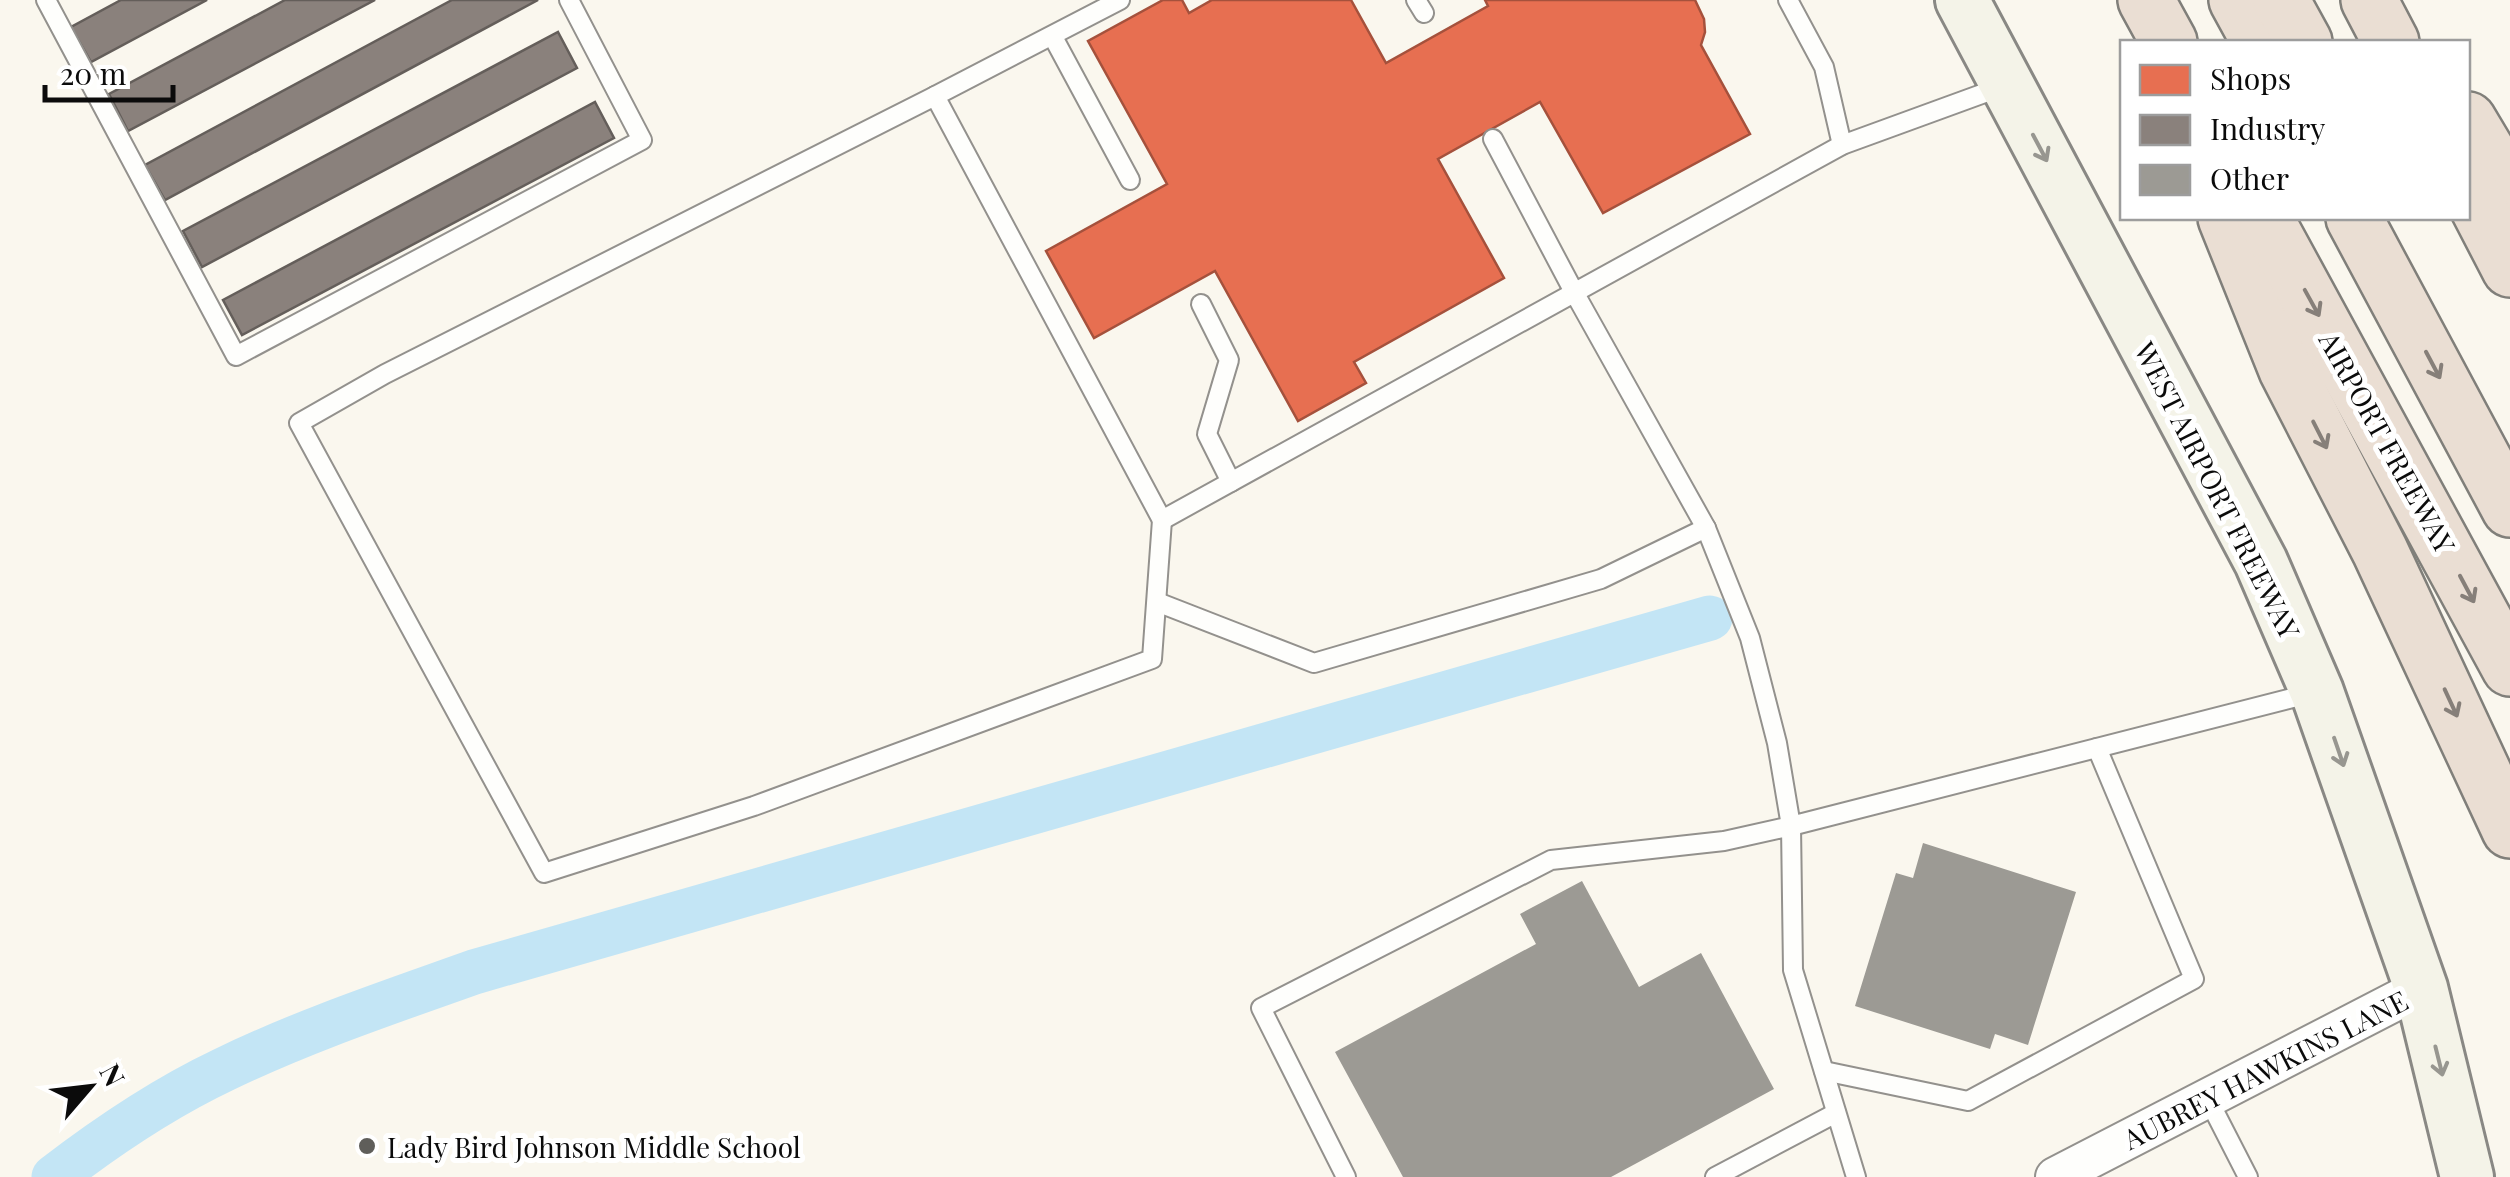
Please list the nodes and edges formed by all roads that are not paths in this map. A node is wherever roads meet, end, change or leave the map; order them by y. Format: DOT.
graph roads {
  1 [pos="46,0"];
  2 [pos="569,0"];
  3 [pos="1120,0"];
  4 [pos="1788,0"];
  5 [pos="1962,0"];
  6 [pos="2144,0"];
  7 [pos="2237,0"];
  8 [pos="2281,0"];
  9 [pos="2369,0"];
  10 [pos="2404,0"];
  11 [pos="1053,37"];
  12 [pos="2157,40"];
  13 [pos="2169,40"];
  14 [pos="2259,40"];
  15 [pos="2303,40"];
  16 [pos="2390,40"];
  17 [pos="2425,40"];
  18 [pos="2006,85"];
  19 [pos="935,96"];
  20 [pos="2470,123"];
  21 [pos="1493,139"];
  22 [pos="1842,145"];
  23 [pos="1130,180"];
  24 [pos="2510,190"];
  25 [pos="2470,192"];
  26 [pos="2227,220"];
  27 [pos="2267,220"];
  28 [pos="2355,220"];
  29 [pos="2398,220"];
  30 [pos="2510,269"];
  31 [pos="1574,292"];
  32 [pos="1201,304"];
  33 [pos="2510,429"];
  34 [pos="1232,482"];
  35 [pos="2510,509"];
  36 [pos="1162,520"];
  37 [pos="1706,528"];
  38 [pos="1156,602"];
  39 [pos="2510,668"];
  40 [pos="2318,692"];
  41 [pos="2097,748"];
  42 [pos="1791,826"];
  43 [pos="2510,830"];
  44 [pos="2421,988"];
  45 [pos="1824,1071"];
  46 [pos="2208,1099"];
  47 [pos="1836,1113"];
  48 [pos="1346,1177"];
  49 [pos="1715,1177"];
  50 [pos="1856,1177"];
  51 [pos="2055,1177"];
  52 [pos="2248,1177"];
  53 [pos="2467,1177"];
  1 -- 2 [label="lane"];
  3 -- 11 [label="lane"];
  4 -- 22 [label="lane"];
  5 -- 18 [label="main road, WEST AIRPORT FREEWAY"];
  6 -- 12 [label="highway"];
  6 -- 13 [label="highway"];
  7 -- 14 [label="highway"];
  8 -- 15 [label="highway"];
  9 -- 16 [label="highway"];
  10 -- 17 [label="highway"];
  11 -- 19 [label="lane"];
  11 -- 23 [label="lane"];
  18 -- 22 [label="lane"];
  18 -- 40 [label="main road, WEST AIRPORT FREEWAY, one-way"];
  19 -- 36 [label="lane"];
  19 -- 38 [label="lane"];
  20 -- 24 [label="highway"];
  21 -- 31 [label="lane"];
  22 -- 31 [label="lane"];
  25 -- 30 [label="highway"];
  26 -- 43 [label="highway, one-way"];
  27 -- 39 [label="highway, AIRPORT FREEWAY, one-way"];
  28 -- 35 [label="highway, one-way"];
  29 -- 33 [label="highway"];
  31 -- 34 [label="lane"];
  31 -- 37 [label="lane"];
  32 -- 34 [label="lane"];
  34 -- 36 [label="lane"];
  36 -- 38 [label="lane"];
  37 -- 38 [label="lane"];
  37 -- 42 [label="lane"];
  40 -- 41 [label="lane"];
  40 -- 44 [label="main road, WEST AIRPORT FREEWAY, one-way"];
  41 -- 42 [label="lane"];
  41 -- 45 [label="lane"];
  42 -- 45 [label="lane"];
  42 -- 48 [label="lane"];
  44 -- 46 [label="street, AUBREY HAWKINS LANE"];
  44 -- 53 [label="main road, WEST AIRPORT FREEWAY, one-way"];
  45 -- 47 [label="lane"];
  46 -- 51 [label="street, AUBREY HAWKINS LANE"];
  46 -- 52 [label="lane"];
  47 -- 49 [label="lane"];
  47 -- 50 [label="lane"];
}
